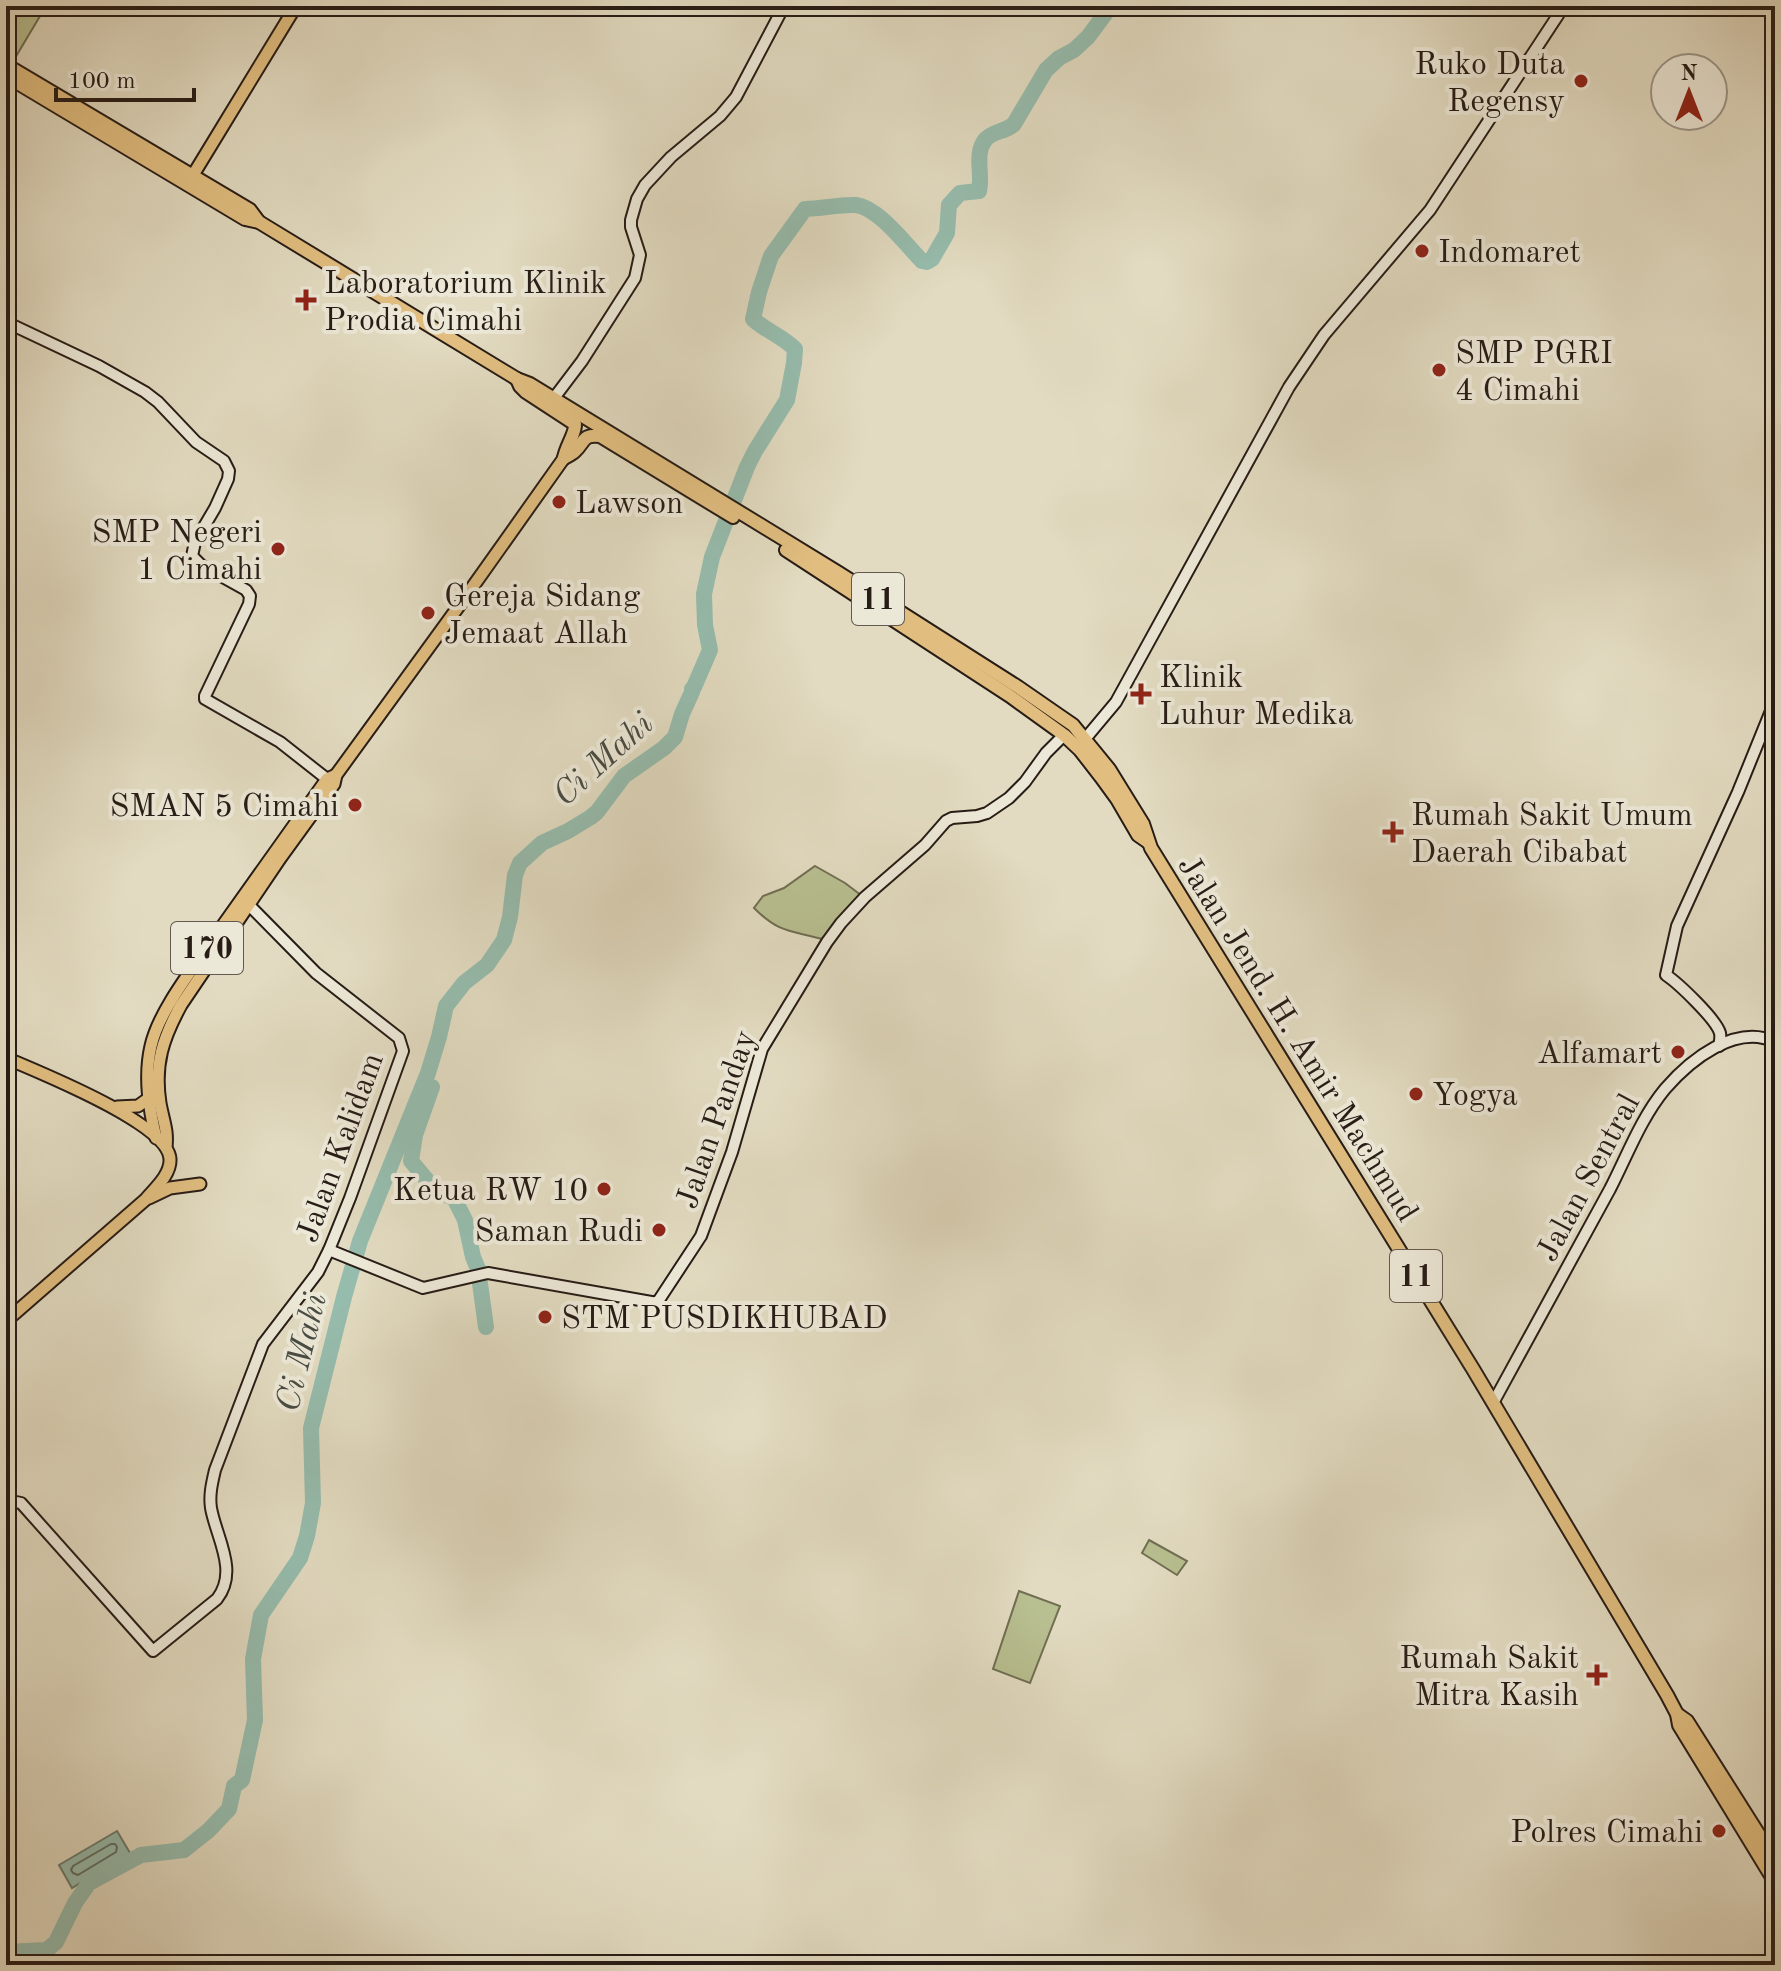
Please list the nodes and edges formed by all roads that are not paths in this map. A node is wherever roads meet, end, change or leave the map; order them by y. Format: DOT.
graph roads {
  1 [pos="296,6"];
  2 [pos="784,6"];
  3 [pos="1564,6"];
  4 [pos="6,65"];
  5 [pos="6,76"];
  6 [pos="193,175"];
  7 [pos="259,222"];
  8 [pos="6,322"];
  9 [pos="517,379"];
  10 [pos="554,398"];
  11 [pos="564,458"];
  12 [pos="724,507"];
  13 [pos="739,516"];
  14 [pos="1775,701"];
  15 [pos="1064,735"];
  16 [pos="1081,744"];
  17 [pos="331,777"];
  18 [pos="250,898"];
  19 [pos="209,954"];
  20 [pos="1775,1042"];
  21 [pos="1719,1046"];
  22 [pos="6,1058"];
  23 [pos="158,1088"];
  24 [pos="149,1099"];
  25 [pos="112,1107"];
  26 [pos="156,1138"];
  27 [pos="166,1147"];
  28 [pos="200,1184"];
  29 [pos="145,1200"];
  30 [pos="329,1250"];
  31 [pos="6,1321"];
  32 [pos="1493,1403"];
  33 [pos="6,1508"];
  34 [pos="1677,1714"];
  35 [pos="1775,1860"];
  36 [pos="1775,1882"];
  1 -- 6 [label="main road"];
  2 -- 10 [label="street"];
  3 -- 16 [label="street"];
  4 -- 6 [label="highway, Jalan Jend. H. Amir Machmud / 11"];
  5 -- 7 [label="highway, Jalan Jend. H. Amir Machmud / 11"];
  6 -- 7 [label="highway, Jalan Jend. H. Amir Machmud / 11"];
  7 -- 9 [label="highway, Jalan Jend. H. Amir Machmud / 11"];
  8 -- 17 [label="street"];
  9 -- 10 [label="highway, Jalan Jend. H. Amir Machmud / 11"];
  9 -- 11 [label="highway, Jalan Jend. H. Amir Machmud / 11"];
  10 -- 12 [label="highway, Jalan Jend. H. Amir Machmud / 11"];
  11 -- 12 [label="highway, Jalan Jend. H. Amir Machmud / 11"];
  11 -- 17 [label="main road, 170"];
  12 -- 13 [label="highway, Jalan Jend. H. Amir Machmud / 11"];
  13 -- 15 [label="highway, Jalan Jend. H. Amir Machmud / 11"];
  13 -- 16 [label="highway, Jalan Jend. H. Amir Machmud / 11"];
  14 -- 21 [label="street"];
  15 -- 16 [label="highway, Jalan Jend. H. Amir Machmud / 11"];
  15 -- 30 [label="street, Jalan Panday"];
  16 -- 32 [label="highway, Jalan Jend. H. Amir Machmud / 11"];
  17 -- 18 [label="main road, 170"];
  18 -- 19 [label="main road, 170"];
  18 -- 30 [label="street, Jalan Kalidam"];
  19 -- 23 [label="main road, 170"];
  19 -- 24 [label="main road, 170"];
  20 -- 21 [label="street, Jalan Sentral"];
  21 -- 32 [label="street, Jalan Sentral"];
  22 -- 25 [label="main road"];
  23 -- 24 [label="main road"];
  23 -- 27 [label="main road, 170"];
  24 -- 25 [label="main road"];
  24 -- 26 [label="main road, 170"];
  25 -- 26 [label="main road"];
  26 -- 27 [label="main road"];
  27 -- 29 [label="main road, 170"];
  28 -- 29 [label="main road, 170"];
  29 -- 31 [label="main road, 170"];
  30 -- 33 [label="street, Jalan Kalidam"];
  32 -- 34 [label="highway, Jalan Jend. H. Amir Machmud / 11"];
  34 -- 35 [label="highway, Jalan Jend. H. Amir Machmud / 11"];
  34 -- 36 [label="highway, Jalan Jend. H. Amir Machmud / 11"];
}
